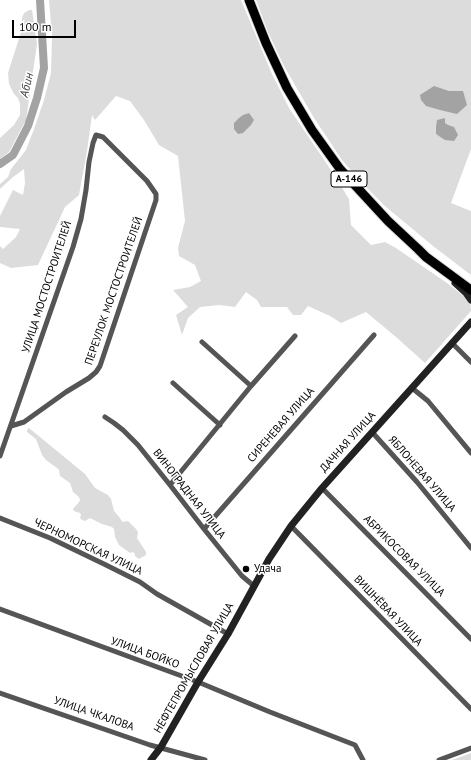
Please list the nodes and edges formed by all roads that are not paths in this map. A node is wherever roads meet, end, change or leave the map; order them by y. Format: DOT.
graph roads {
  1 [pos="249,0"];
  2 [pos="103,137"];
  3 [pos="426,257"];
  4 [pos="471,285"];
  5 [pos="471,290"];
  6 [pos="471,300"];
  7 [pos="470,324"];
  8 [pos="374,335"];
  9 [pos="295,336"];
  10 [pos="202,342"];
  11 [pos="452,343"];
  12 [pos="471,362"];
  13 [pos="173,383"];
  14 [pos="252,386"];
  15 [pos="412,388"];
  16 [pos="105,417"];
  17 [pos="220,425"];
  18 [pos="11,426"];
  19 [pos="372,432"];
  20 [pos="471,453"];
  21 [pos="0,456"];
  22 [pos="170,485"];
  23 [pos="322,488"];
  24 [pos="0,518"];
  25 [pos="291,526"];
  26 [pos="204,530"];
  27 [pos="471,548"];
  28 [pos="254,586"];
  29 [pos="0,609"];
  30 [pos="228,634"];
  31 [pos="471,639"];
  32 [pos="198,682"];
  33 [pos="0,693"];
  34 [pos="471,709"];
  35 [pos="161,748"];
  36 [pos="471,748"];
  37 [pos="152,760"];
  38 [pos="205,760"];
  39 [pos="363,760"];
  40 [pos="439,760"];
  1 -- 3 [label="highway, А-146"];
  2 -- 18 [label="street, УЛИЦА МОСТОСТРОИТЕЛЕЙ"];
  2 -- 18 [label="street, ПЕРЕУЛОК МОСТОСТРОИТЕЛЕЙ"];
  3 -- 4 [label="main road"];
  3 -- 5 [label="highway, А-146"];
  3 -- 6 [label="main road"];
  7 -- 11 [label="main road, ДАЧНАЯ УЛИЦА"];
  8 -- 26 [label="street, СИРЕНЕВАЯ УЛИЦА"];
  9 -- 14 [label="street"];
  10 -- 14 [label="street"];
  11 -- 12 [label="street"];
  11 -- 15 [label="main road, ДАЧНАЯ УЛИЦА"];
  13 -- 17 [label="street"];
  14 -- 17 [label="street"];
  15 -- 19 [label="main road, ДАЧНАЯ УЛИЦА"];
  15 -- 20 [label="street"];
  16 -- 22 [label="street, ВИНОГРАДНАЯ УЛИЦА"];
  17 -- 22 [label="street"];
  18 -- 21 [label="street"];
  19 -- 23 [label="main road, ДАЧНАЯ УЛИЦА"];
  19 -- 27 [label="street, ЯБЛОНЕВАЯ УЛИЦА"];
  22 -- 26 [label="street, ВИНОГРАДНАЯ УЛИЦА"];
  23 -- 25 [label="main road, ДАЧНАЯ УЛИЦА"];
  23 -- 31 [label="street, АБРИКОСОВАЯ УЛИЦА"];
  24 -- 30 [label="street, ЧЕРНОМОРСКАЯ УЛИЦА"];
  25 -- 28 [label="main road, ДАЧНАЯ УЛИЦА"];
  25 -- 34 [label="street, ВИШНЁВАЯ УЛИЦА"];
  26 -- 28 [label="street, ВИНОГРАДНАЯ УЛИЦА"];
  28 -- 30 [label="main road, НЕФТЕПРОМЫСЛОВАЯ УЛИЦА"];
  29 -- 32 [label="street, УЛИЦА БОЙКО"];
  30 -- 32 [label="main road, НЕФТЕПРОМЫСЛОВАЯ УЛИЦА"];
  32 -- 35 [label="main road, НЕФТЕПРОМЫСЛОВАЯ УЛИЦА"];
  32 -- 39 [label="street, УЛИЦА БОЙКО"];
  33 -- 35 [label="street, УЛИЦА ЧКАЛОВА"];
  35 -- 37 [label="main road, НЕФТЕПРОМЫСЛОВАЯ УЛИЦА"];
  35 -- 38 [label="street, УЛИЦА ЧКАЛОВА"];
  36 -- 40 [label="street"];
}
